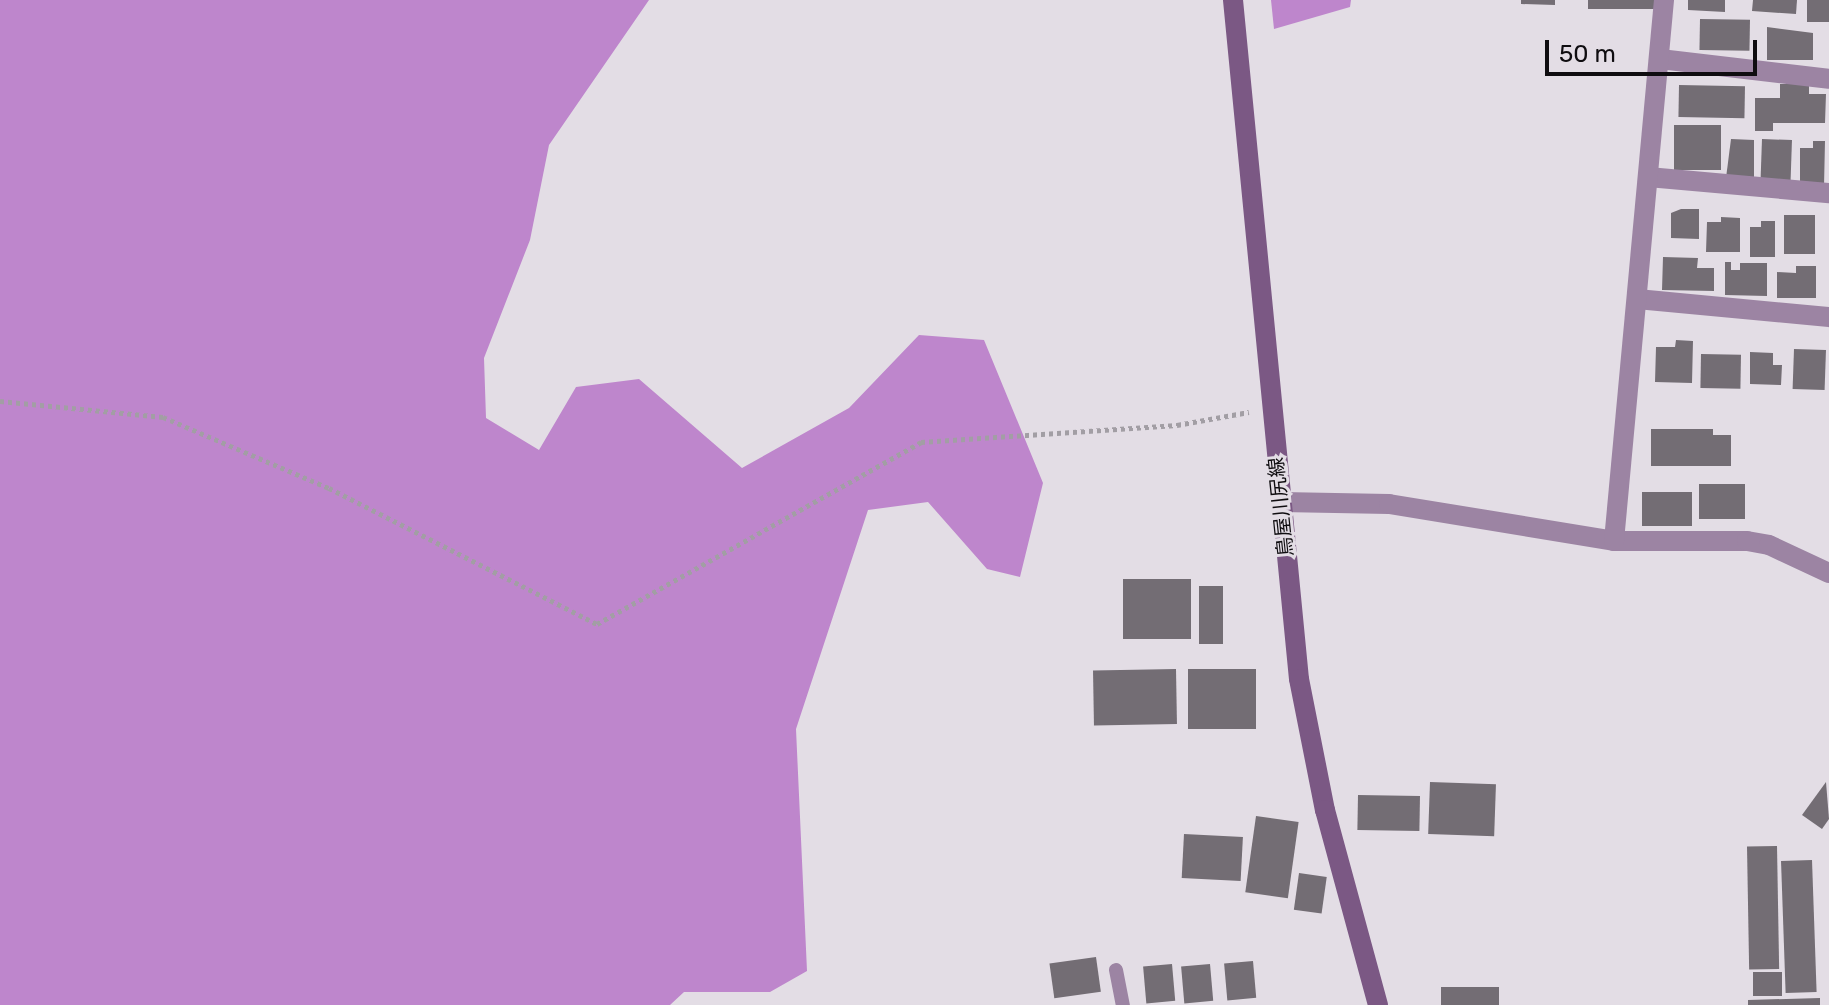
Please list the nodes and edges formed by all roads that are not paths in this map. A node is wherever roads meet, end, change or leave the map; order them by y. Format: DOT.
graph roads {
  1 [pos="1233,0"];
  2 [pos="1664,0"];
  3 [pos="1660,59"];
  4 [pos="1829,79"];
  5 [pos="1648,177"];
  6 [pos="1829,193"];
  7 [pos="1637,299"];
  8 [pos="1829,317"];
  9 [pos="1281,502"];
  10 [pos="1614,541"];
  11 [pos="1829,573"];
  12 [pos="1116,970"];
  13 [pos="1123,1005"];
  14 [pos="1378,1005"];
  1 -- 9 [label="main road, 鳥屋川尻線"];
  2 -- 3 [label="street"];
  3 -- 4 [label="street"];
  3 -- 5 [label="street"];
  5 -- 6 [label="street"];
  5 -- 7 [label="street"];
  7 -- 8 [label="street"];
  7 -- 10 [label="street"];
  9 -- 10 [label="street"];
  9 -- 14 [label="main road, 鳥屋川尻線"];
  10 -- 11 [label="street"];
  12 -- 13 [label="lane"];
}
